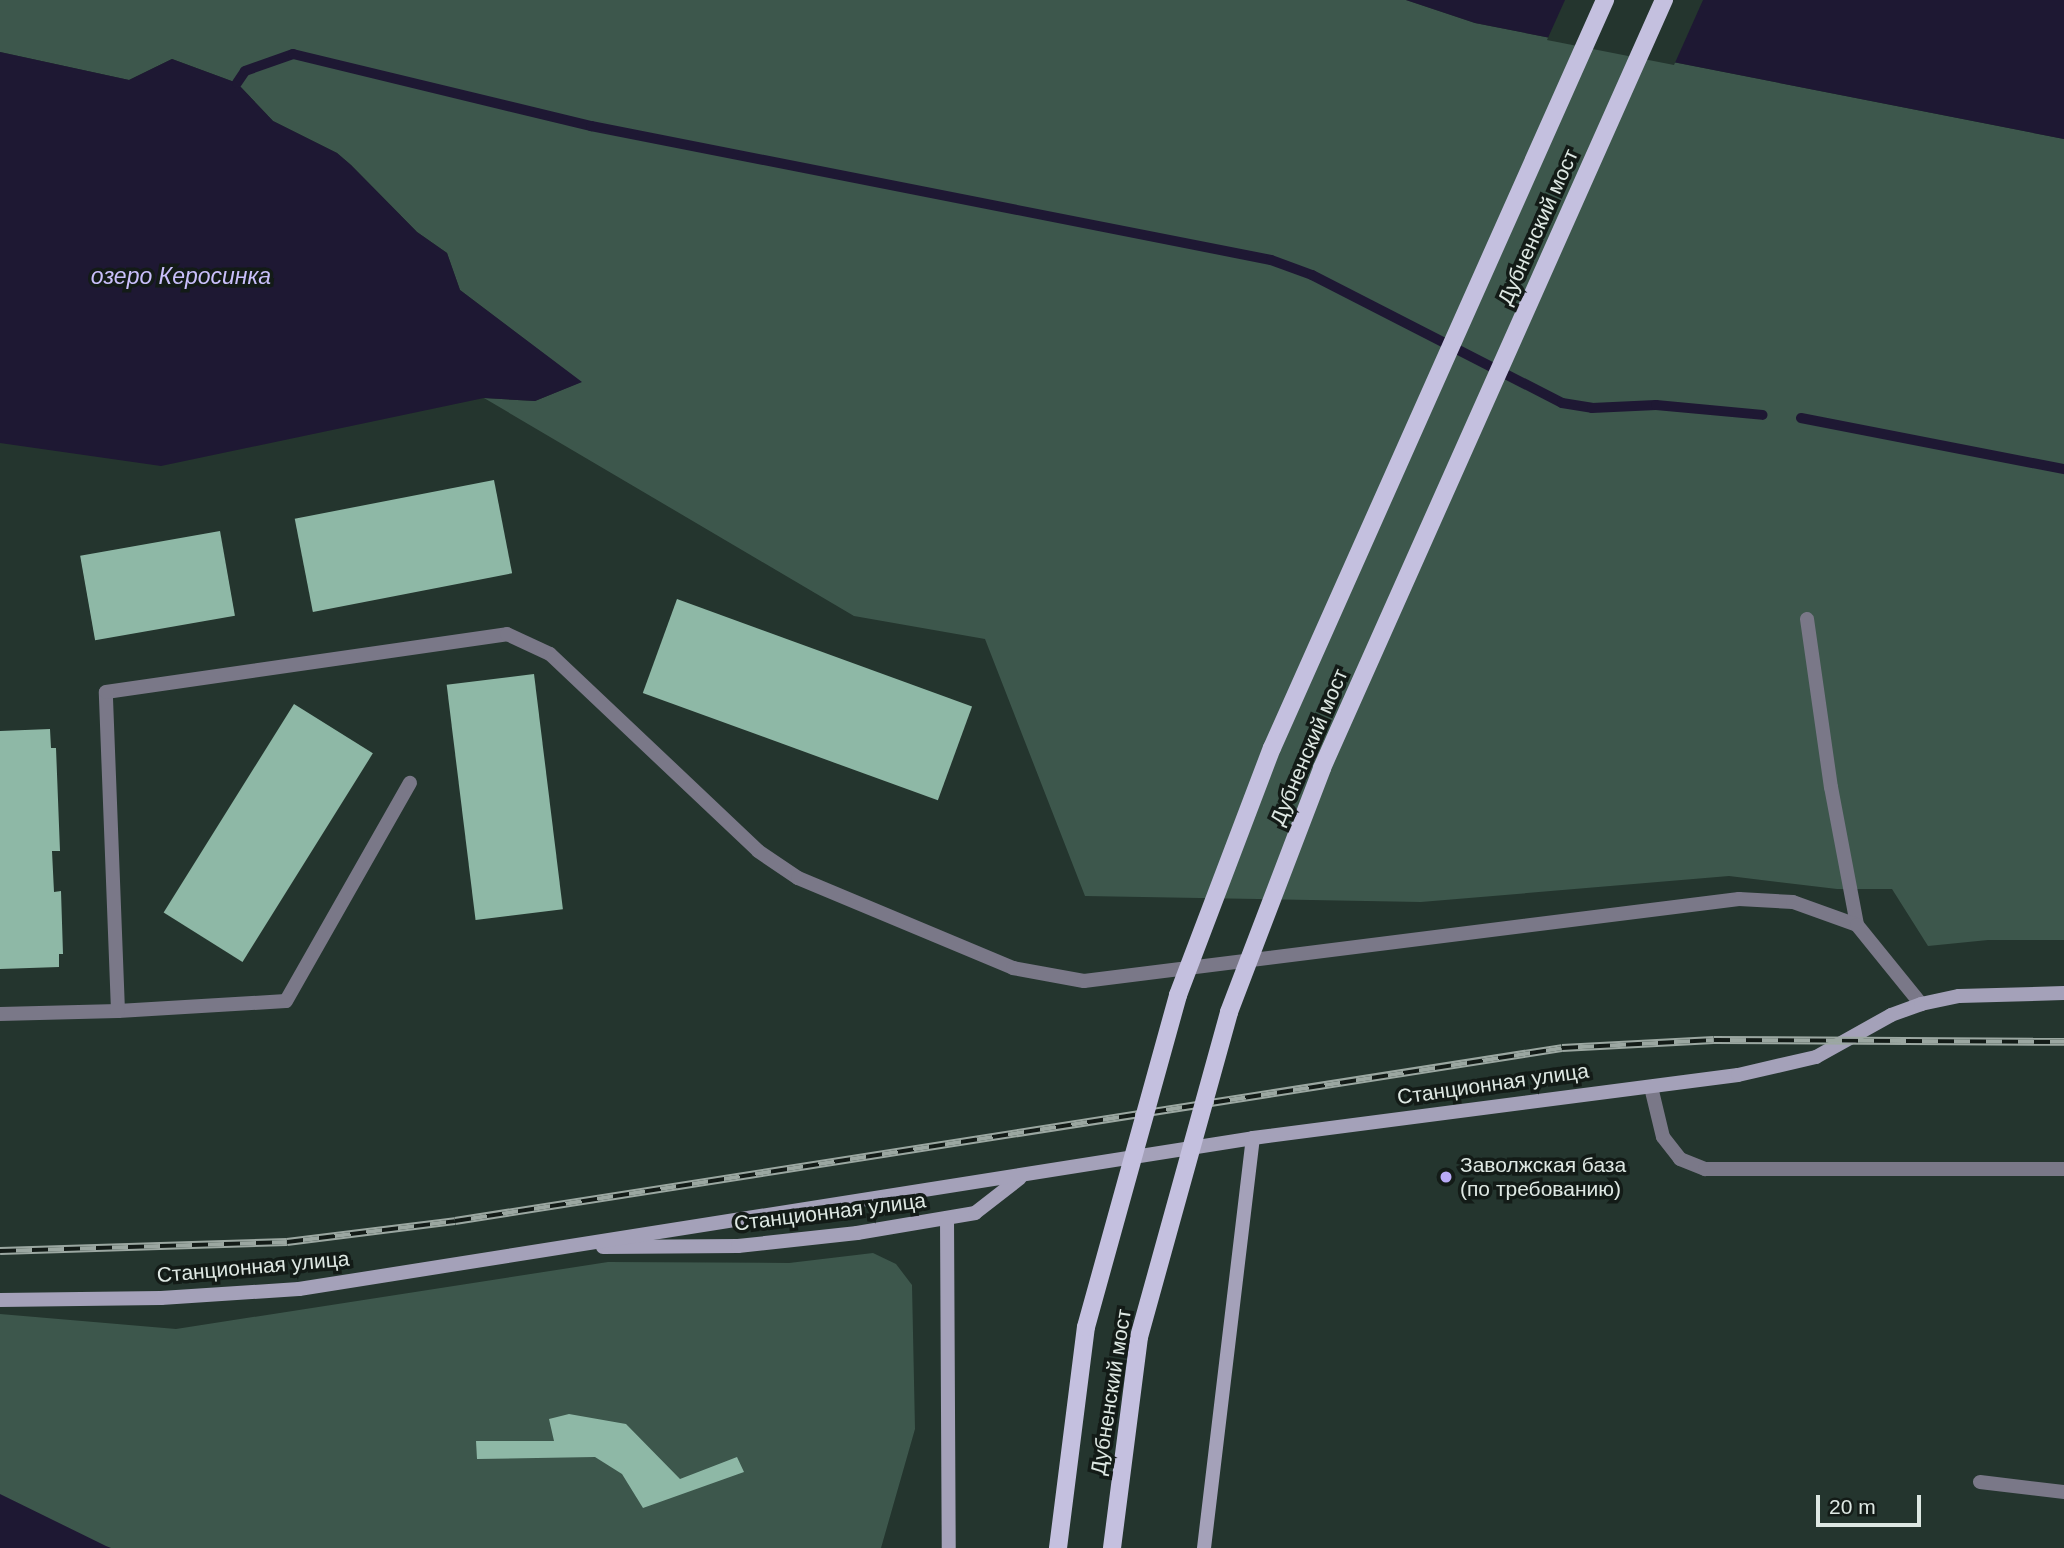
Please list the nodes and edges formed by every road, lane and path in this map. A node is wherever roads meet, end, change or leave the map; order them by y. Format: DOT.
graph roads {
  1 [pos="1605,0"];
  2 [pos="1664,0"];
  3 [pos="1807,619"];
  4 [pos="410,783"];
  5 [pos="1857,925"];
  6 [pos="2064,993"];
  7 [pos="1921,1004"];
  8 [pos="118,1011"];
  9 [pos="0,1014"];
  10 [pos="1651,1087"];
  11 [pos="1253,1138"];
  12 [pos="2064,1169"];
  13 [pos="1020,1178"];
  14 [pos="947,1218"];
  15 [pos="549,1247"];
  16 [pos="0,1300"];
  17 [pos="1980,1482"];
  18 [pos="2064,1492"];
  19 [pos="949,1548"];
  20 [pos="1058,1548"];
  21 [pos="1111,1548"];
  22 [pos="1203,1548"];
  1 -- 20 [label="main road, Дубненский мост, bridge"];
  2 -- 21 [label="main road, Дубненский мост, bridge"];
  3 -- 5 [label="lane"];
  4 -- 8 [label="lane"];
  5 -- 7 [label="lane"];
  5 -- 8 [label="lane"];
  6 -- 7 [label="main road, Станционная улица"];
  7 -- 10 [label="main road, Станционная улица"];
  8 -- 9 [label="lane"];
  10 -- 11 [label="main road, Станционная улица"];
  10 -- 12 [label="lane"];
  11 -- 13 [label="main road, Станционная улица"];
  11 -- 22 [label="main road"];
  13 -- 14 [label="main road, Станционная улица"];
  13 -- 15 [label="main road, Станционная улица"];
  14 -- 15 [label="main road, Станционная улица"];
  14 -- 19 [label="main road"];
  15 -- 16 [label="main road, Станционная улица"];
  17 -- 18 [label="lane"];
}
